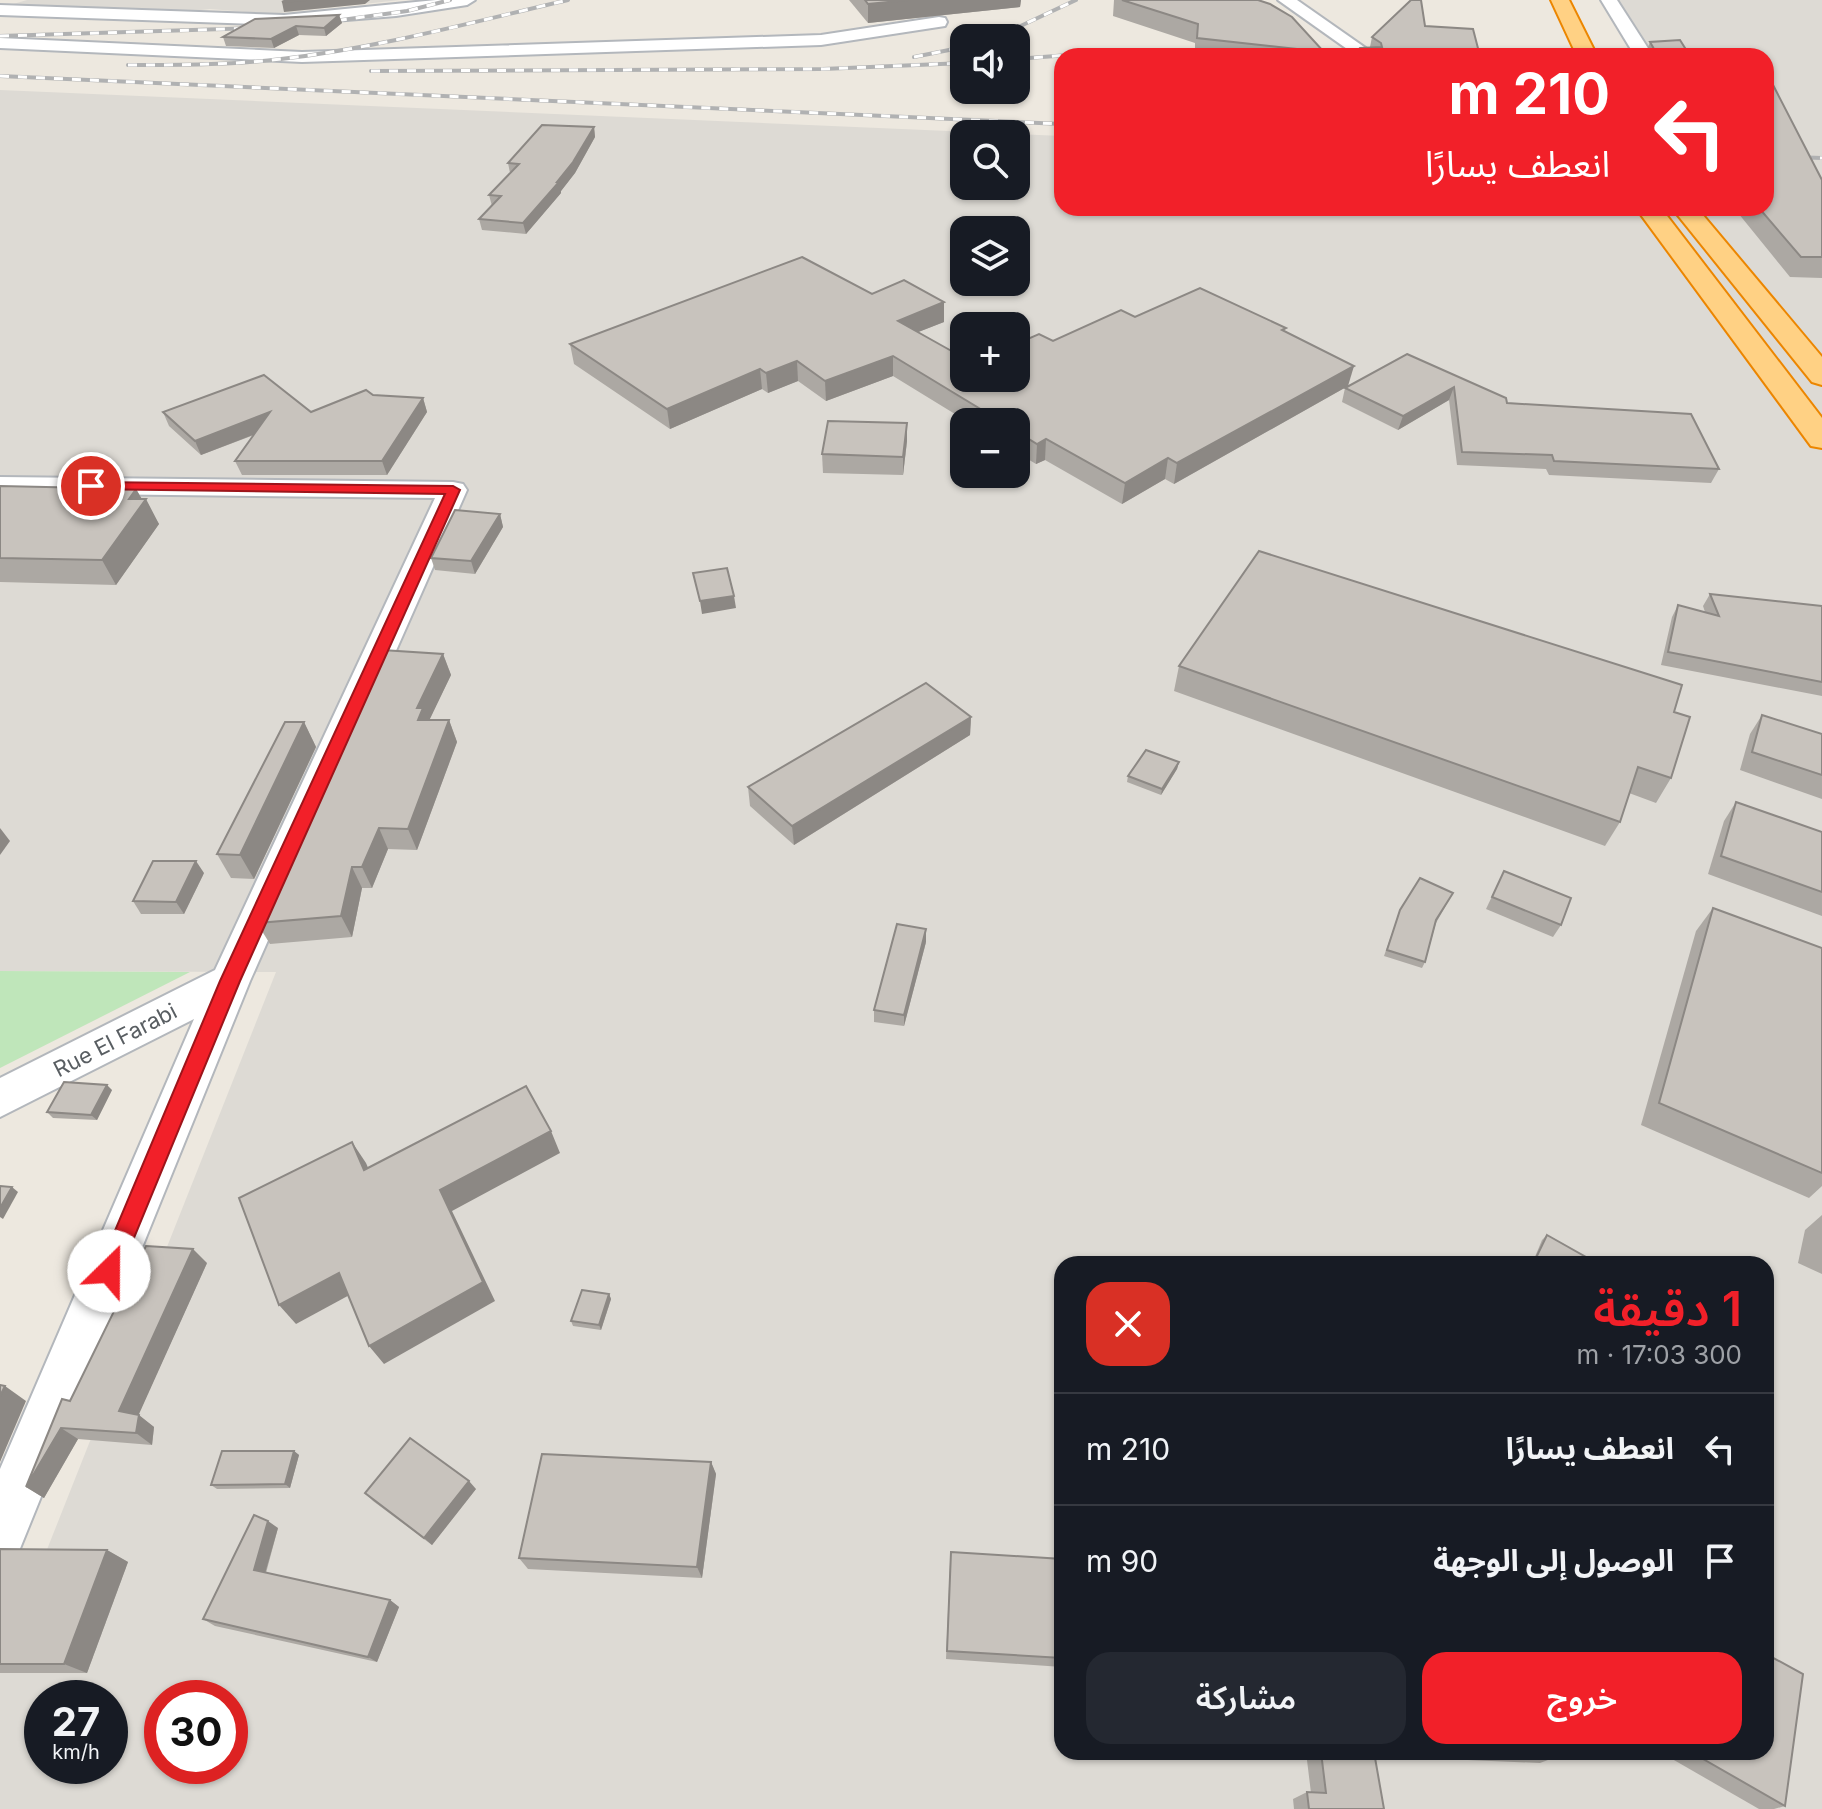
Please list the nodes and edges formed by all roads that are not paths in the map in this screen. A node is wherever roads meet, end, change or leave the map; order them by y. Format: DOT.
graph roads {
  1 [pos="467,0"];
  2 [pos="1286,0"];
  3 [pos="1560,0"];
  4 [pos="1609,0"];
  5 [pos="0,10"];
  6 [pos="939,22"];
  7 [pos="0,43"];
  8 [pos="1356,48"];
  9 [pos="1583,48"];
  10 [pos="1639,48"];
  11 [pos="1654,216"];
  12 [pos="1691,216"];
  13 [pos="1822,376"];
  14 [pos="1822,439"];
  15 [pos="0,485"];
  16 [pos="230,981"];
  17 [pos="0,1099"];
  18 [pos="0,1532"];
  1 -- 5 [label="street"];
  2 -- 8 [label="street"];
  3 -- 9 [label="highway"];
  4 -- 10 [label="street"];
  6 -- 7 [label="street"];
  11 -- 14 [label="highway"];
  12 -- 13 [label="highway"];
  15 -- 16 [label="street"];
  16 -- 17 [label="street, Rue El Farabi"];
  16 -- 18 [label="street"];
}
